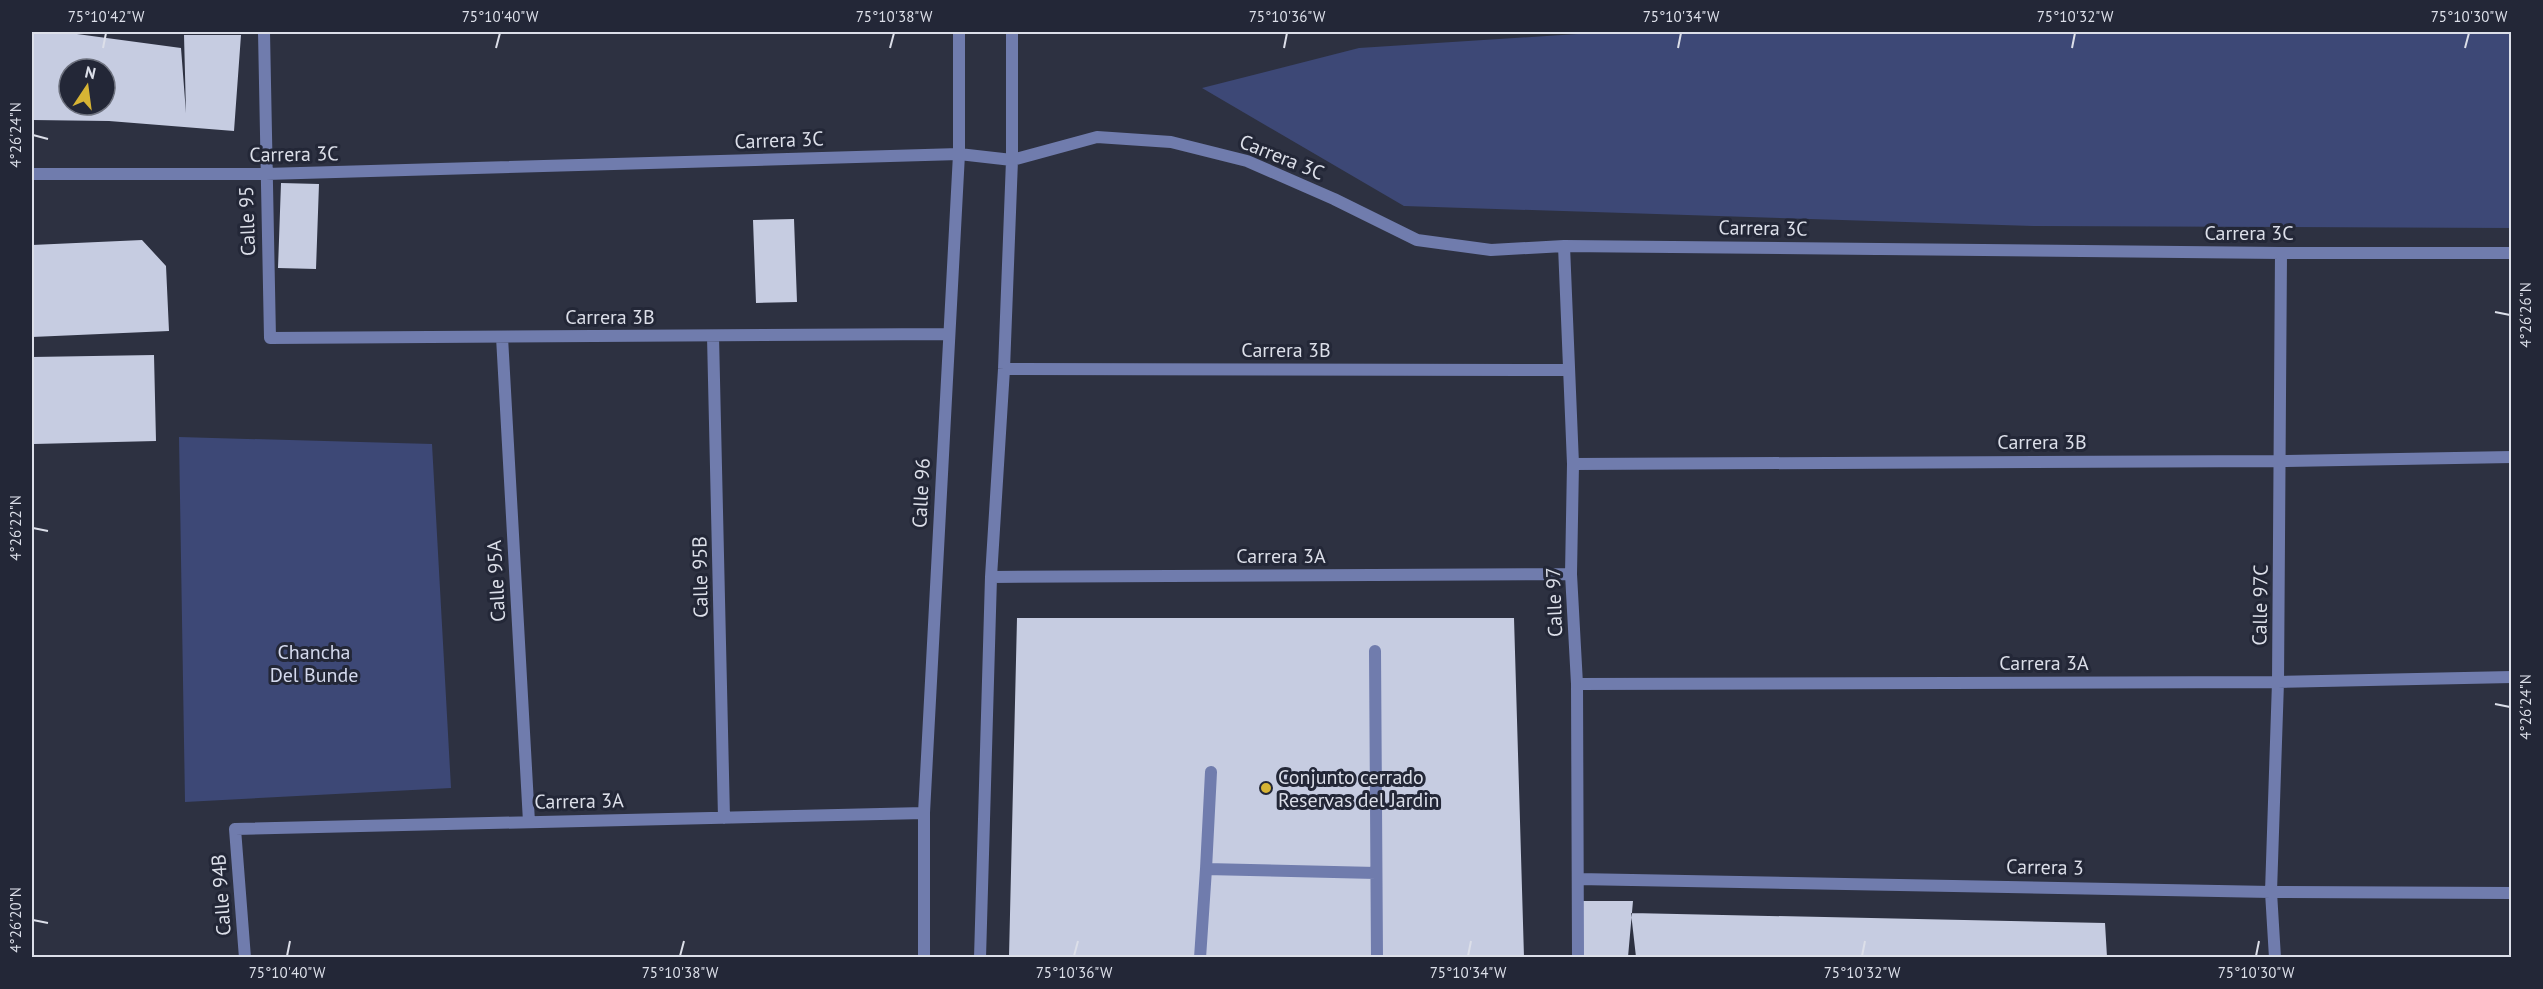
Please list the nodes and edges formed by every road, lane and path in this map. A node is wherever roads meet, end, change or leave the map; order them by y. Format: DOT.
graph roads {
  1 [pos="264,32"];
  2 [pos="959,32"];
  3 [pos="1012,32"];
  4 [pos="958,154"];
  5 [pos="1012,160"];
  6 [pos="32,174"];
  7 [pos="266,174"];
  8 [pos="1564,246"];
  9 [pos="2281,253"];
  10 [pos="2511,253"];
  11 [pos="949,334"];
  12 [pos="713,336"];
  13 [pos="502,337"];
  14 [pos="270,338"];
  15 [pos="1004,369"];
  16 [pos="1569,370"];
  17 [pos="2511,457"];
  18 [pos="2281,461"];
  19 [pos="1573,464"];
  20 [pos="1571,574"];
  21 [pos="991,577"];
  22 [pos="1375,651"];
  23 [pos="2511,677"];
  24 [pos="2278,682"];
  25 [pos="1577,684"];
  26 [pos="1211,772"];
  27 [pos="924,813"];
  28 [pos="724,818"];
  29 [pos="529,822"];
  30 [pos="235,829"];
  31 [pos="1206,870"];
  32 [pos="1376,873"];
  33 [pos="1578,879"];
  34 [pos="2271,892"];
  35 [pos="2511,893"];
  36 [pos="245,957"];
  37 [pos="924,957"];
  38 [pos="980,957"];
  39 [pos="1200,957"];
  40 [pos="1377,957"];
  41 [pos="1578,957"];
  42 [pos="2275,957"];
  1 -- 7 [label="street, Calle 95"];
  2 -- 4 [label="street, Calle 96"];
  3 -- 5 [label="street"];
  4 -- 5 [label="street, Carrera 3C"];
  4 -- 7 [label="street, Carrera 3C"];
  4 -- 11 [label="street, Calle 96"];
  5 -- 8 [label="street, Carrera 3C"];
  5 -- 15 [label="street"];
  6 -- 7 [label="street, Carrera 3C"];
  7 -- 14 [label="street, Calle 95"];
  8 -- 9 [label="street, Carrera 3C"];
  8 -- 16 [label="street, Calle 97"];
  9 -- 10 [label="street, Carrera 3C"];
  9 -- 18 [label="street, Calle 97C"];
  11 -- 12 [label="street, Carrera 3B"];
  11 -- 27 [label="street, Calle 96"];
  12 -- 13 [label="street, Carrera 3B"];
  12 -- 28 [label="street, Calle 95B"];
  13 -- 14 [label="street, Carrera 3B"];
  13 -- 29 [label="street, Calle 95A"];
  15 -- 16 [label="street, Carrera 3B"];
  15 -- 21 [label="street"];
  16 -- 19 [label="street, Calle 97"];
  17 -- 18 [label="street, Carrera 3B"];
  18 -- 19 [label="street, Carrera 3B"];
  18 -- 24 [label="street, Calle 97C"];
  19 -- 20 [label="street, Calle 97"];
  20 -- 21 [label="street, Carrera 3A"];
  20 -- 25 [label="street, Calle 97"];
  21 -- 38 [label="street"];
  22 -- 32 [label="street"];
  23 -- 24 [label="street, Carrera 3A"];
  24 -- 25 [label="street, Carrera 3A"];
  24 -- 34 [label="street, Calle 97C"];
  25 -- 33 [label="street, Calle 97"];
  26 -- 31 [label="street"];
  27 -- 28 [label="street, Carrera 3A"];
  27 -- 37 [label="street, Calle 96"];
  28 -- 29 [label="street, Carrera 3A"];
  29 -- 30 [label="street, Carrera 3A"];
  30 -- 36 [label="street, Calle 94B"];
  31 -- 32 [label="street"];
  31 -- 39 [label="street"];
  32 -- 40 [label="street"];
  33 -- 34 [label="street, Carrera 3"];
  33 -- 41 [label="street, Calle 97"];
  34 -- 35 [label="street, Carrera 3"];
  34 -- 42 [label="street, Calle 97C"];
}
